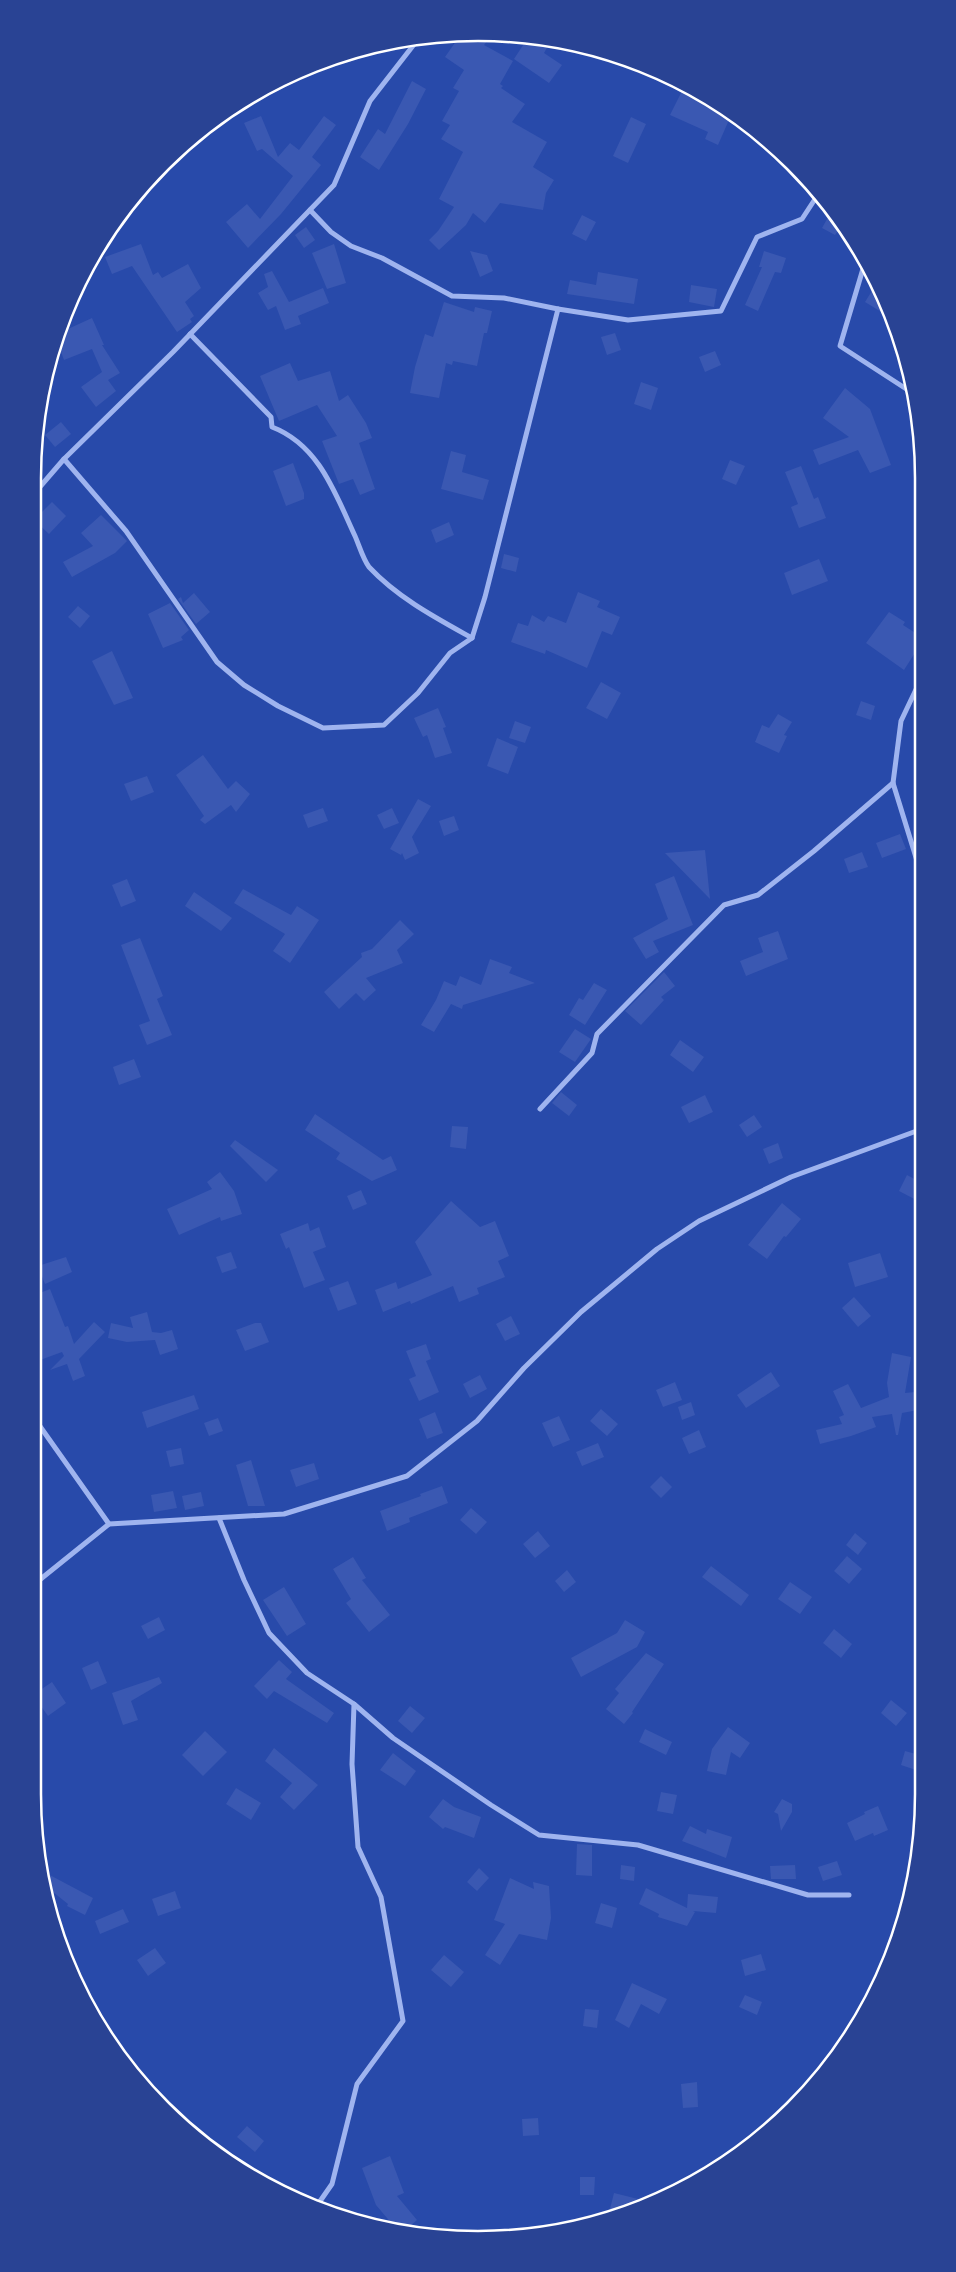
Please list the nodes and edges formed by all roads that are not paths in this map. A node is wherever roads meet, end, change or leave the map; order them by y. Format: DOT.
graph roads {
  1 [pos="412,47"];
  2 [pos="814,200"];
  3 [pos="310,210"];
  4 [pos="862,271"];
  5 [pos="558,309"];
  6 [pos="190,334"];
  7 [pos="905,388"];
  8 [pos="64,458"];
  9 [pos="41,485"];
  10 [pos="472,638"];
  11 [pos="915,692"];
  12 [pos="893,783"];
  13 [pos="915,851"];
  14 [pos="540,1109"];
  15 [pos="915,1132"];
  16 [pos="41,1427"];
  17 [pos="219,1518"];
  18 [pos="109,1524"];
  19 [pos="41,1579"];
  20 [pos="354,1704"];
  21 [pos="849,1895"];
  22 [pos="320,2201"];
  1 -- 3 [label="street"];
  2 -- 5 [label="street"];
  3 -- 5 [label="street"];
  3 -- 6 [label="street"];
  4 -- 7 [label="street"];
  5 -- 10 [label="street"];
  6 -- 8 [label="street"];
  6 -- 10 [label="street"];
  8 -- 9 [label="street"];
  8 -- 10 [label="street"];
  11 -- 12 [label="street"];
  12 -- 13 [label="street"];
  12 -- 14 [label="street"];
  15 -- 17 [label="street"];
  16 -- 18 [label="street"];
  17 -- 18 [label="street"];
  17 -- 20 [label="street"];
  18 -- 19 [label="street"];
  20 -- 21 [label="street"];
  20 -- 22 [label="street"];
}
